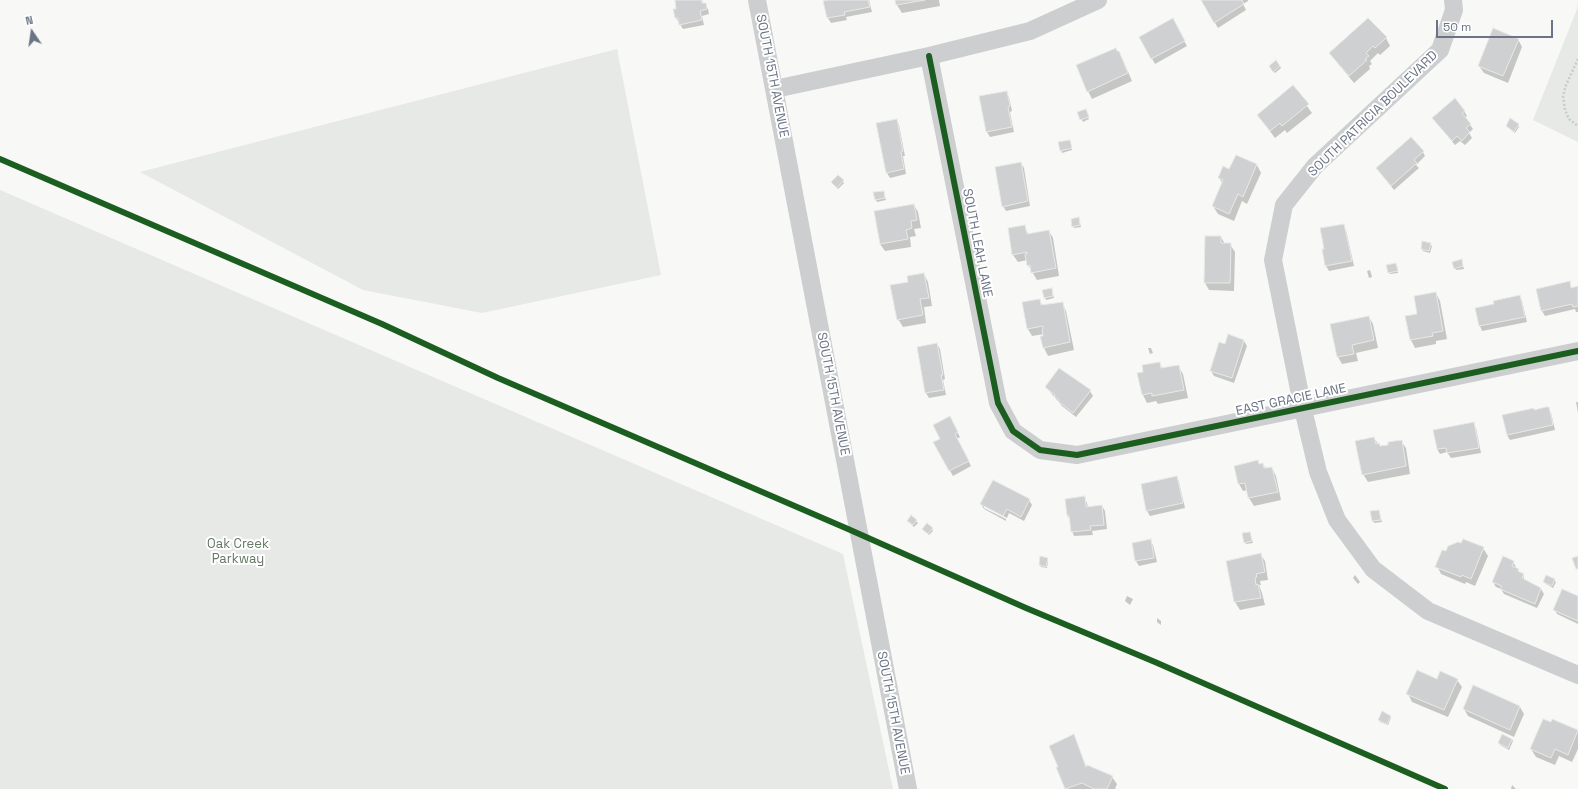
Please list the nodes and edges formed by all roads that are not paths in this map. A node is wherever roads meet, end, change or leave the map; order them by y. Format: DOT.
graph roads {
  1 [pos="757,0"];
  2 [pos="1098,0"];
  3 [pos="1453,0"];
  4 [pos="929,56"];
  5 [pos="775,89"];
  6 [pos="1578,351"];
  7 [pos="1303,409"];
  8 [pos="1012,431"];
  9 [pos="1578,675"];
  10 [pos="908,789"];
  1 -- 5 [label="street, SOUTH 15TH AVENUE"];
  2 -- 4 [label="street"];
  3 -- 7 [label="street, SOUTH PATRICIA BOULEVARD"];
  4 -- 5 [label="street"];
  4 -- 8 [label="street, SOUTH LEAH LANE"];
  5 -- 10 [label="street, SOUTH 15TH AVENUE"];
  6 -- 7 [label="street, EAST GRACIE LANE"];
  7 -- 8 [label="street, EAST GRACIE LANE"];
  7 -- 9 [label="street, SOUTH PATRICIA BOULEVARD"];
}
